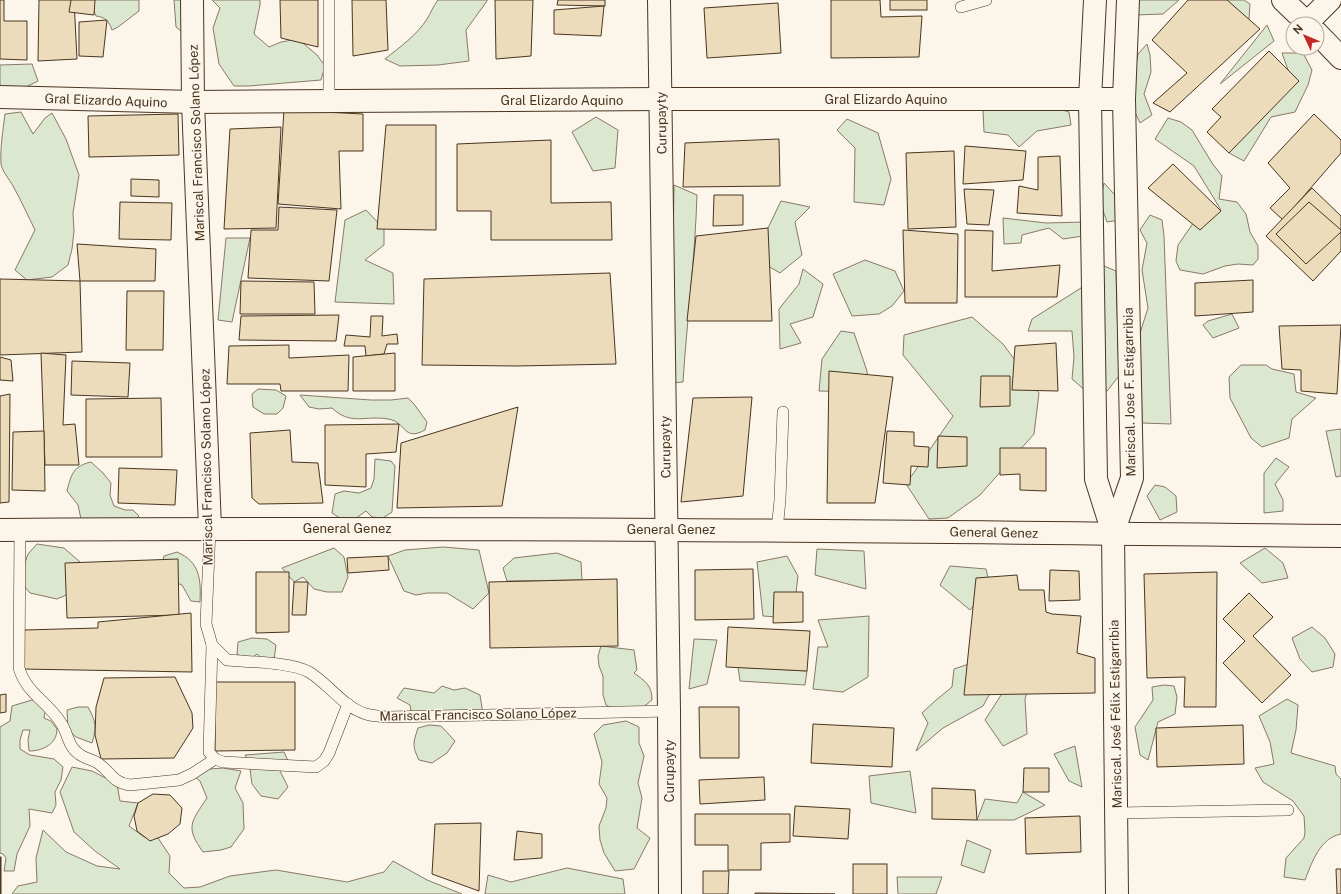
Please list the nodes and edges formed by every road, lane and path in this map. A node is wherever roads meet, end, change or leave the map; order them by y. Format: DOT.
graph roads {
  1 [pos="192,0"];
  2 [pos="329,0"];
  3 [pos="659,0"];
  4 [pos="986,0"];
  5 [pos="1095,0"];
  6 [pos="1128,0"];
  7 [pos="1283,0"];
  8 [pos="1330,0"];
  9 [pos="961,7"];
  10 [pos="1300,16"];
  11 [pos="1319,16"];
  12 [pos="1325,41"];
  13 [pos="1341,58"];
  14 [pos="0,97"];
  15 [pos="661,99"];
  16 [pos="1090,99"];
  17 [pos="1124,99"];
  18 [pos="329,101"];
  19 [pos="193,102"];
  20 [pos="783,412"];
  21 [pos="210,528"];
  22 [pos="666,529"];
  23 [pos="10,530"];
  24 [pos="777,530"];
  25 [pos="1113,533"];
  26 [pos="1341,536"];
  27 [pos="212,645"];
  28 [pos="348,704"];
  29 [pos="669,711"];
  30 [pos="215,759"];
  31 [pos="1288,810"];
  32 [pos="1116,813"];
  33 [pos="670,894"];
  34 [pos="1117,894"];
  1 -- 19 [label="street, Mariscal Francisco Solano López"];
  2 -- 18 [label="lane"];
  3 -- 15 [label="street, Curupayty"];
  4 -- 9 [label="lane"];
  5 -- 16 [label="street"];
  6 -- 17 [label="street, Mariscal. Jose F. Estigarribia"];
  7 -- 10 [label="street"];
  8 -- 11 [label="street"];
  12 -- 13 [label="street"];
  14 -- 19 [label="street, Gral Elizardo Aquino"];
  15 -- 16 [label="street, Gral Elizardo Aquino"];
  15 -- 18 [label="street, Gral Elizardo Aquino"];
  15 -- 22 [label="street, Curupayty"];
  16 -- 17 [label="street, Gral Elizardo Aquino"];
  16 -- 25 [label="street"];
  17 -- 25 [label="street, Mariscal. Jose F. Estigarribia"];
  18 -- 19 [label="street, Gral Elizardo Aquino"];
  19 -- 21 [label="street, Mariscal Francisco Solano López"];
  20 -- 24 [label="lane"];
  21 -- 22 [label="street, General Genez"];
  21 -- 23 [label="street, General Genez"];
  21 -- 27 [label="lane, Mariscal Francisco Solano López"];
  22 -- 24 [label="street, General Genez"];
  22 -- 29 [label="street, Curupayty"];
  23 -- 30 [label="lane"];
  24 -- 25 [label="street, General Genez"];
  25 -- 26 [label="street, General Genez"];
  25 -- 32 [label="street, Mariscal. José Félix Estigarribia"];
  27 -- 28 [label="lane, Mariscal Francisco Solano López"];
  27 -- 30 [label="lane"];
  28 -- 29 [label="lane, Mariscal Francisco Solano López"];
  28 -- 30 [label="lane"];
  29 -- 33 [label="street, Curupayty"];
  31 -- 32 [label="lane"];
  32 -- 34 [label="street, Mariscal. José Félix Estigarribia"];
}
